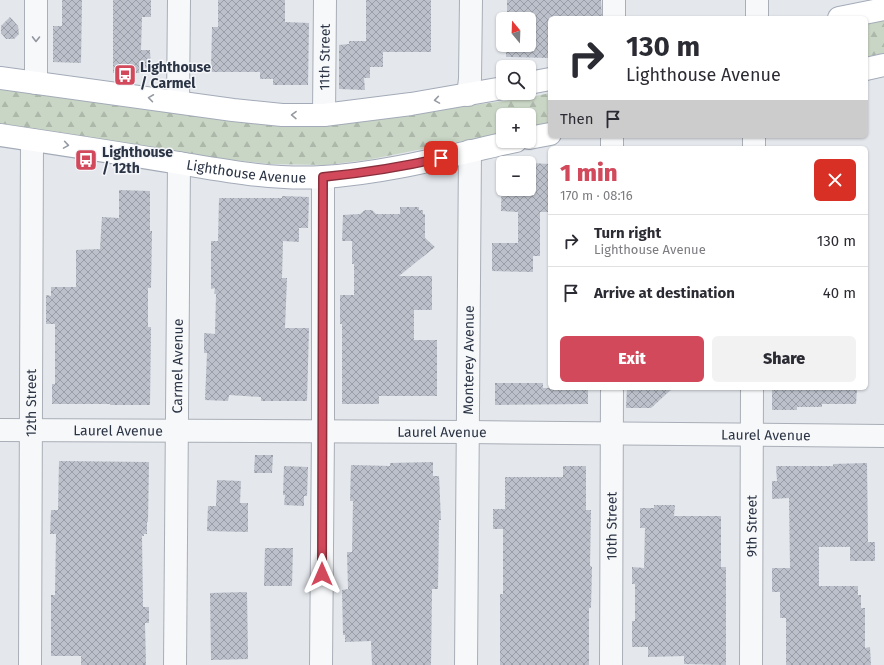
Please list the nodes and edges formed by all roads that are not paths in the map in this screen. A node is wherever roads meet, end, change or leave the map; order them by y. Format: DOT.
graph roads {
  1 [pos="36,0"];
  2 [pos="179,0"];
  3 [pos="325,0"];
  4 [pos="471,0"];
  5 [pos="614,0"];
  6 [pos="757,0"];
  7 [pos="884,9"];
  8 [pos="614,16"];
  9 [pos="757,16"];
  10 [pos="849,16"];
  11 [pos="884,65"];
  12 [pos="868,69"];
  13 [pos="0,78"];
  14 [pos="548,79"];
  15 [pos="536,82"];
  16 [pos="36,83"];
  17 [pos="496,89"];
  18 [pos="468,95"];
  19 [pos="178,102"];
  20 [pos="324,115"];
  21 [pos="548,134"];
  22 [pos="0,135"];
  23 [pos="536,137"];
  24 [pos="32,140"];
  25 [pos="496,145"];
  26 [pos="470,151"];
  27 [pos="179,163"];
  28 [pos="323,177"];
  29 [pos="612,390"];
  30 [pos="752,390"];
  31 [pos="0,430"];
  32 [pos="32,430"];
  33 [pos="177,430"];
  34 [pos="323,431"];
  35 [pos="468,432"];
  36 [pos="612,433"];
  37 [pos="752,435"];
  38 [pos="884,436"];
  39 [pos="30,665"];
  40 [pos="175,665"];
  41 [pos="321,665"];
  42 [pos="466,665"];
  43 [pos="611,665"];
  44 [pos="751,665"];
  1 -- 16 [label="street, one-way"];
  2 -- 19 [label="street"];
  3 -- 20 [label="street, 11th Street"];
  4 -- 18 [label="street"];
  5 -- 8 [label="street"];
  6 -- 9 [label="street"];
  7 -- 10 [label="main road"];
  11 -- 12 [label="main road"];
  13 -- 16 [label="main road"];
  14 -- 15 [label="main road"];
  19 -- 16 [label="main road, one-way"];
  17 -- 18 [label="main road"];
  18 -- 20 [label="main road, one-way"];
  20 -- 19 [label="main road, one-way"];
  21 -- 23 [label="main road"];
  22 -- 24 [label="main road, Lighthouse Avenue"];
  24 -- 27 [label="main road, Lighthouse Avenue, one-way"];
  24 -- 32 [label="street, 12th Street"];
  25 -- 26 [label="main road, Lighthouse Avenue"];
  26 -- 28 [label="main road, Lighthouse Avenue"];
  26 -- 35 [label="street, Monterey Avenue"];
  27 -- 28 [label="main road, Lighthouse Avenue"];
  27 -- 33 [label="street, Carmel Avenue"];
  28 -- 34 [label="street"];
  29 -- 36 [label="street, 10th Street"];
  30 -- 37 [label="street, 9th Street"];
  31 -- 32 [label="street, Laurel Avenue"];
  32 -- 33 [label="street, Laurel Avenue"];
  32 -- 39 [label="street, 12th Street"];
  33 -- 34 [label="street, Laurel Avenue"];
  33 -- 40 [label="street, Carmel Avenue"];
  34 -- 35 [label="street, Laurel Avenue"];
  34 -- 41 [label="street"];
  35 -- 36 [label="street, Laurel Avenue"];
  35 -- 42 [label="street, Monterey Avenue"];
  36 -- 37 [label="street, Laurel Avenue"];
  36 -- 43 [label="street, 10th Street"];
  37 -- 38 [label="street, Laurel Avenue"];
  37 -- 44 [label="street, 9th Street"];
}
